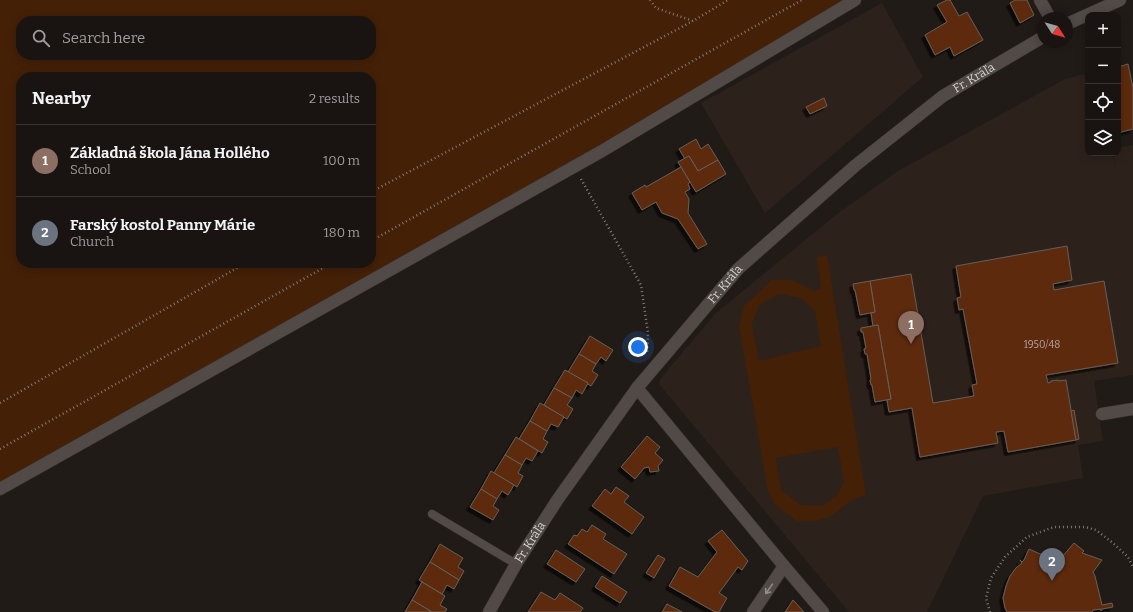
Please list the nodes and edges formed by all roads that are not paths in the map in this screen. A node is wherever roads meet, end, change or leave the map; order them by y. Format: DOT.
graph roads {
  1 [pos="855,0"];
  2 [pos="1040,0"];
  3 [pos="1120,0"];
  4 [pos="1047,12"];
  5 [pos="1073,21"];
  6 [pos="1037,41"];
  7 [pos="637,388"];
  8 [pos="1133,410"];
  9 [pos="1102,414"];
  10 [pos="0,489"];
  11 [pos="432,514"];
  12 [pos="516,564"];
  13 [pos="784,566"];
  14 [pos="489,612"];
  15 [pos="753,612"];
  16 [pos="823,612"];
  1 -- 10 [label="street"];
  2 -- 4 [label="street"];
  3 -- 5 [label="street"];
  6 -- 7 [label="street, Fr. Kráľa"];
  7 -- 12 [label="street, Fr. Kráľa"];
  7 -- 13 [label="street"];
  8 -- 9 [label="street"];
  11 -- 12 [label="lane"];
  12 -- 14 [label="street, Fr. Kráľa"];
  13 -- 15 [label="street, one-way"];
  13 -- 16 [label="street"];
}
